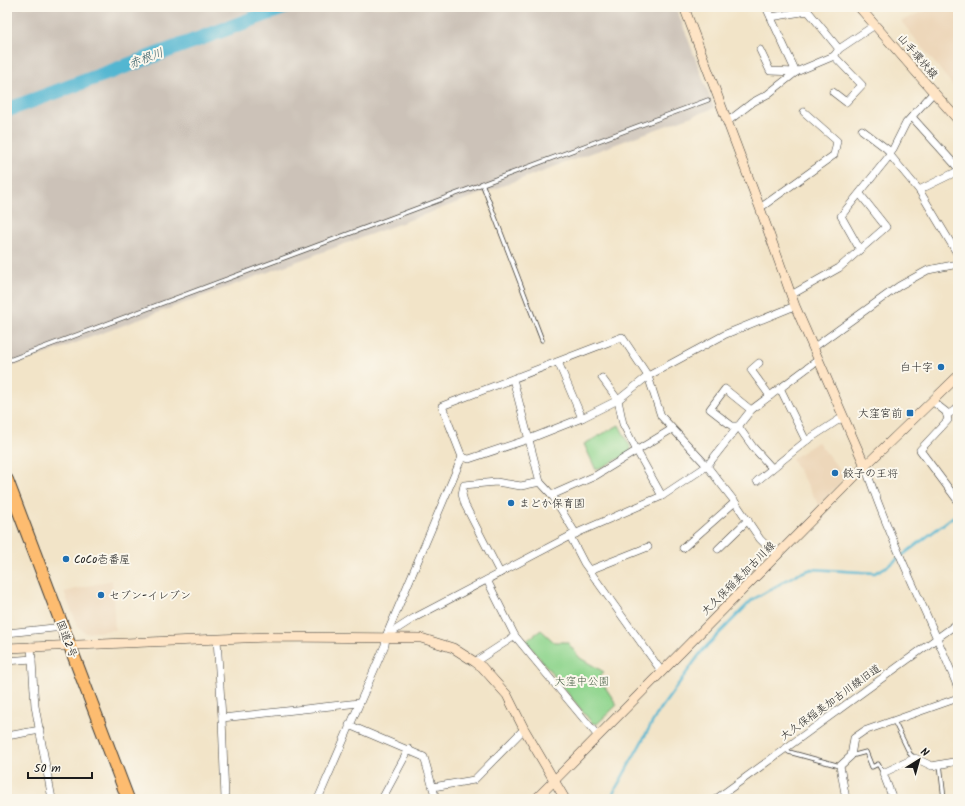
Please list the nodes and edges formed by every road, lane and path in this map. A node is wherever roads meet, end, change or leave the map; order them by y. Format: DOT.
graph roads {
  1 [pos="684,7"];
  2 [pos="766,7"];
  3 [pos="860,7"];
  4 [pos="771,18"];
  5 [pos="875,25"];
  6 [pos="839,49"];
  7 [pos="760,50"];
  8 [pos="834,56"];
  9 [pos="796,72"];
  10 [pos="833,92"];
  11 [pos="934,92"];
  12 [pos="708,100"];
  13 [pos="804,112"];
  14 [pos="912,117"];
  15 [pos="958,120"];
  16 [pos="728,122"];
  17 [pos="862,130"];
  18 [pos="890,155"];
  19 [pos="958,170"];
  20 [pos="482,183"];
  21 [pos="919,190"];
  22 [pos="860,194"];
  23 [pos="760,208"];
  24 [pos="859,248"];
  25 [pos="958,255"];
  26 [pos="958,264"];
  27 [pos="790,295"];
  28 [pos="795,306"];
  29 [pos="542,340"];
  30 [pos="813,348"];
  31 [pos="818,360"];
  32 [pos="7,361"];
  33 [pos="558,362"];
  34 [pos="759,363"];
  35 [pos="648,376"];
  36 [pos="958,376"];
  37 [pos="602,378"];
  38 [pos="513,379"];
  39 [pos="780,388"];
  40 [pos="770,396"];
  41 [pos="618,400"];
  42 [pos="932,401"];
  43 [pos="958,408"];
  44 [pos="751,410"];
  45 [pos="947,416"];
  46 [pos="843,417"];
  47 [pos="582,418"];
  48 [pos="738,426"];
  49 [pos="672,429"];
  50 [pos="529,439"];
  51 [pos="806,441"];
  52 [pos="636,451"];
  53 [pos="462,457"];
  54 [pos="707,466"];
  55 [pos="865,466"];
  56 [pos="772,468"];
  57 [pos="7,480"];
  58 [pos="757,481"];
  59 [pos="540,482"];
  60 [pos="449,487"];
  61 [pos="462,494"];
  62 [pos="552,494"];
  63 [pos="662,496"];
  64 [pos="958,501"];
  65 [pos="735,502"];
  66 [pos="748,520"];
  67 [pos="573,535"];
  68 [pos="648,547"];
  69 [pos="683,548"];
  70 [pos="718,549"];
  71 [pos="777,556"];
  72 [pos="590,570"];
  73 [pos="500,573"];
  74 [pos="487,580"];
  75 [pos="958,623"];
  76 [pos="63,628"];
  77 [pos="7,633"];
  78 [pos="386,636"];
  79 [pos="515,636"];
  80 [pos="938,638"];
  81 [pos="217,639"];
  82 [pos="69,644"];
  83 [pos="31,646"];
  84 [pos="7,648"];
  85 [pos="32,659"];
  86 [pos="7,661"];
  87 [pos="475,662"];
  88 [pos="662,672"];
  89 [pos="958,688"];
  90 [pos="958,698"];
  91 [pos="359,703"];
  92 [pos="222,718"];
  93 [pos="894,720"];
  94 [pos="350,725"];
  95 [pos="524,729"];
  96 [pos="40,730"];
  97 [pos="7,736"];
  98 [pos="598,736"];
  99 [pos="409,749"];
  100 [pos="785,749"];
  101 [pos="851,756"];
  102 [pos="915,758"];
  103 [pos="958,761"];
  104 [pos="940,764"];
  105 [pos="840,766"];
  106 [pos="883,773"];
  107 [pos="554,781"];
  108 [pos="433,787"];
  109 [pos="52,799"];
  110 [pos="128,799"];
  111 [pos="225,799"];
  112 [pos="318,799"];
  113 [pos="382,799"];
  114 [pos="436,799"];
  115 [pos="536,799"];
  116 [pos="565,799"];
  117 [pos="716,799"];
  118 [pos="846,799"];
  119 [pos="893,799"];
  120 [pos="944,799"];
  1 -- 16 [label="street"];
  2 -- 4 [label="street"];
  3 -- 5 [label="street, 山手環状線"];
  4 -- 6 [label="street"];
  4 -- 9 [label="street"];
  5 -- 6 [label="street"];
  5 -- 11 [label="street, 山手環状線"];
  6 -- 8 [label="street"];
  7 -- 9 [label="street"];
  8 -- 9 [label="street"];
  8 -- 10 [label="street"];
  9 -- 16 [label="street"];
  11 -- 14 [label="street"];
  11 -- 15 [label="street, 山手環状線"];
  12 -- 20 [label="lane"];
  13 -- 23 [label="street"];
  14 -- 18 [label="street"];
  14 -- 19 [label="street"];
  16 -- 23 [label="street"];
  17 -- 18 [label="street"];
  18 -- 21 [label="street"];
  18 -- 22 [label="street"];
  19 -- 21 [label="street"];
  20 -- 29 [label="lane"];
  20 -- 32 [label="lane"];
  21 -- 25 [label="street"];
  22 -- 24 [label="street"];
  22 -- 24 [label="street"];
  23 -- 27 [label="street"];
  24 -- 27 [label="street"];
  26 -- 30 [label="street"];
  27 -- 28 [label="street"];
  28 -- 30 [label="street"];
  28 -- 35 [label="street"];
  30 -- 31 [label="street"];
  31 -- 39 [label="street"];
  31 -- 46 [label="street"];
  33 -- 35 [label="street"];
  33 -- 38 [label="street"];
  33 -- 47 [label="street"];
  34 -- 40 [label="street"];
  35 -- 41 [label="street"];
  35 -- 49 [label="street"];
  36 -- 42 [label="street, 大久保稲美加古川線"];
  37 -- 41 [label="street"];
  38 -- 50 [label="street"];
  38 -- 53 [label="street"];
  39 -- 40 [label="street"];
  39 -- 51 [label="street"];
  40 -- 44 [label="street"];
  41 -- 47 [label="street"];
  41 -- 52 [label="street"];
  42 -- 45 [label="street"];
  42 -- 55 [label="street, 大久保稲美加古川線"];
  43 -- 45 [label="street"];
  44 -- 48 [label="street"];
  44 -- 48 [label="street"];
  45 -- 64 [label="street"];
  46 -- 51 [label="street"];
  46 -- 55 [label="street"];
  47 -- 50 [label="street"];
  48 -- 54 [label="street"];
  48 -- 56 [label="street"];
  49 -- 52 [label="street"];
  49 -- 54 [label="street"];
  50 -- 53 [label="street"];
  50 -- 59 [label="street"];
  51 -- 56 [label="street"];
  52 -- 62 [label="street"];
  52 -- 63 [label="street"];
  53 -- 60 [label="street"];
  54 -- 63 [label="street"];
  54 -- 65 [label="street"];
  55 -- 71 [label="street, 大久保稲美加古川線"];
  55 -- 80 [label="street"];
  56 -- 58 [label="street"];
  57 -- 76 [label="highway, 国道2号"];
  59 -- 61 [label="street"];
  59 -- 62 [label="street"];
  60 -- 61 [label="street"];
  60 -- 78 [label="street"];
  61 -- 73 [label="street"];
  62 -- 67 [label="street"];
  63 -- 67 [label="street"];
  65 -- 66 [label="street"];
  65 -- 69 [label="street"];
  66 -- 70 [label="street"];
  66 -- 71 [label="street"];
  67 -- 72 [label="street"];
  67 -- 73 [label="street"];
  68 -- 72 [label="street"];
  71 -- 88 [label="street, 大久保稲美加古川線"];
  72 -- 88 [label="street"];
  73 -- 74 [label="street"];
  74 -- 78 [label="street"];
  74 -- 79 [label="street"];
  75 -- 80 [label="street, 大久保稲美加古川線旧道"];
  76 -- 77 [label="street"];
  76 -- 82 [label="highway, 国道2号"];
  78 -- 81 [label="street"];
  78 -- 87 [label="street"];
  78 -- 91 [label="street"];
  79 -- 87 [label="street"];
  79 -- 98 [label="street"];
  80 -- 89 [label="street"];
  80 -- 100 [label="street, 大久保稲美加古川線旧道"];
  81 -- 82 [label="street"];
  81 -- 92 [label="street"];
  82 -- 83 [label="street"];
  82 -- 110 [label="highway, 国道2号"];
  83 -- 84 [label="street"];
  83 -- 85 [label="street"];
  85 -- 86 [label="street"];
  85 -- 96 [label="street"];
  87 -- 95 [label="street"];
  88 -- 98 [label="street, 大久保稲美加古川線"];
  90 -- 93 [label="street"];
  91 -- 92 [label="street"];
  91 -- 94 [label="street"];
  92 -- 111 [label="street"];
  93 -- 101 [label="street"];
  93 -- 102 [label="lane"];
  94 -- 99 [label="street"];
  94 -- 112 [label="street"];
  95 -- 107 [label="street"];
  95 -- 108 [label="street"];
  96 -- 97 [label="street"];
  96 -- 109 [label="street"];
  98 -- 107 [label="street, 大久保稲美加古川線"];
  99 -- 108 [label="street"];
  99 -- 113 [label="street"];
  100 -- 105 [label="lane"];
  100 -- 117 [label="street, 大久保稲美加古川線旧道"];
  101 -- 105 [label="street"];
  101 -- 106 [label="lane"];
  102 -- 104 [label="street"];
  102 -- 106 [label="street"];
  103 -- 104 [label="street"];
  104 -- 120 [label="lane"];
  105 -- 118 [label="street"];
  106 -- 119 [label="street"];
  107 -- 115 [label="street, 大久保稲美加古川線"];
  107 -- 116 [label="street"];
  108 -- 114 [label="street"];
}
